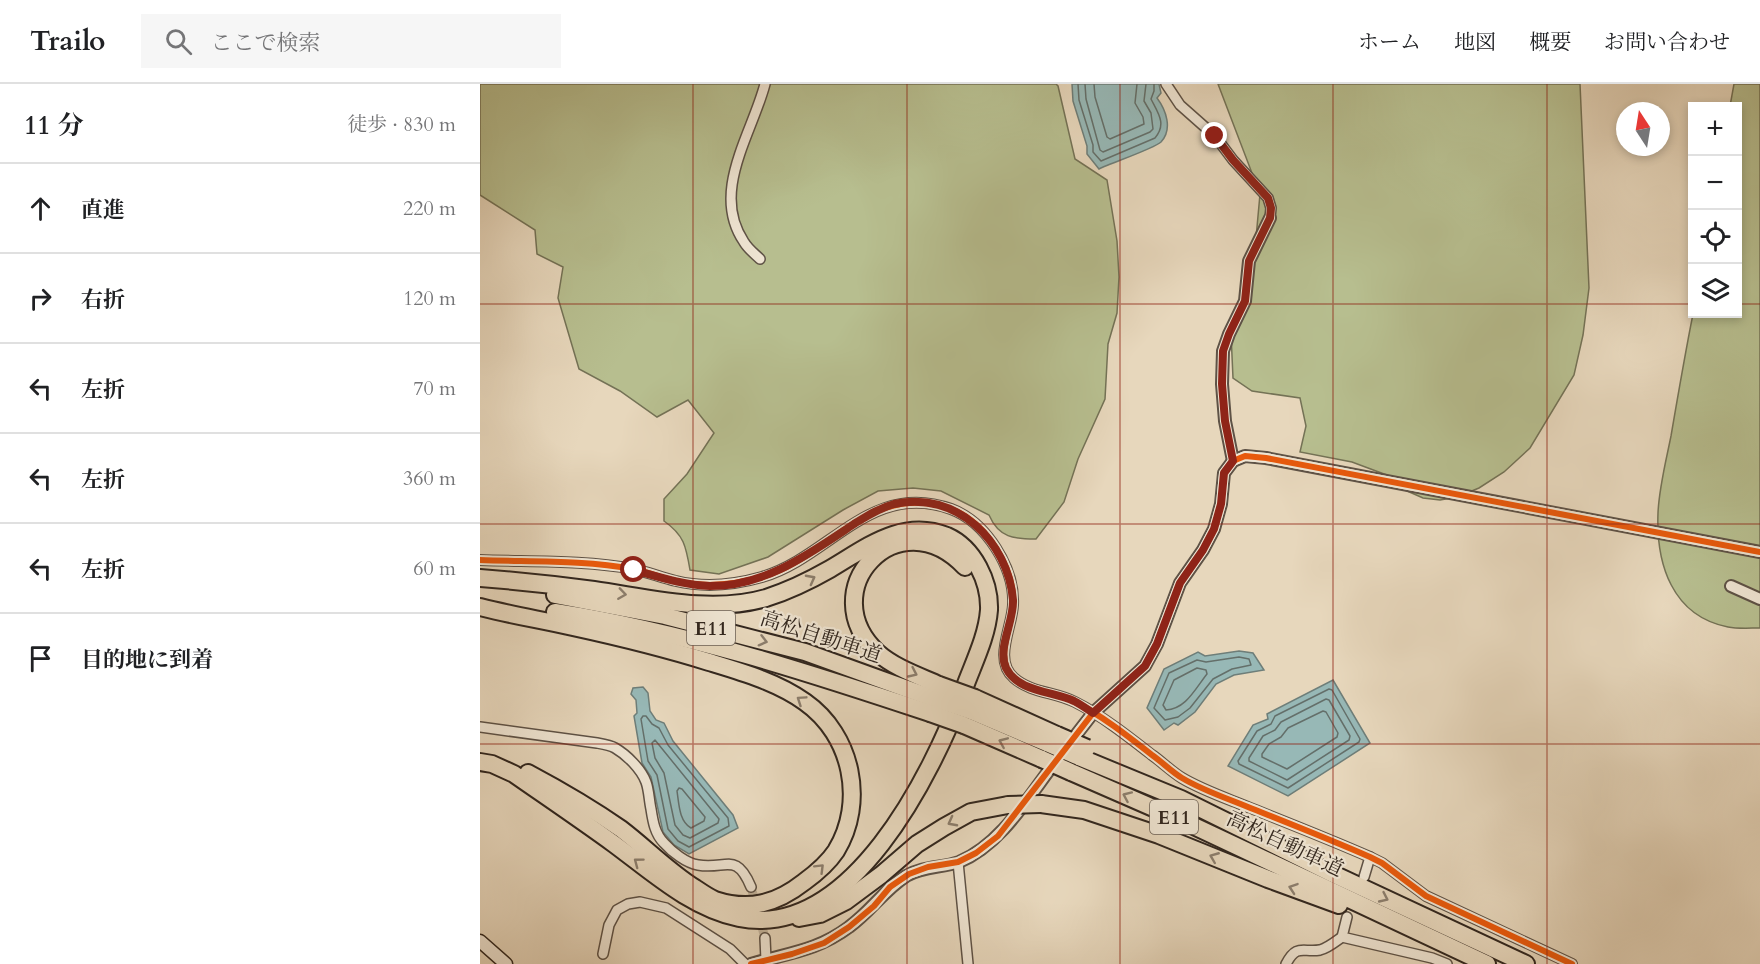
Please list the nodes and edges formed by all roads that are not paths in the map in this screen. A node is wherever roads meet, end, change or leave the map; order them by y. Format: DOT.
graph roads {
  1 [pos="765,84"];
  2 [pos="1166,84"];
  3 [pos="1270,218"];
  4 [pos="760,259"];
  5 [pos="1233,461"];
  6 [pos="1760,552"];
  7 [pos="480,560"];
  8 [pos="480,578"];
  9 [pos="480,584"];
  10 [pos="1731,586"];
  11 [pos="1760,599"];
  12 [pos="480,601"];
  13 [pos="480,607"];
  14 [pos="935,699"];
  15 [pos="970,711"];
  16 [pos="1093,713"];
  17 [pos="480,727"];
  18 [pos="1049,746"];
  19 [pos="480,753"];
  20 [pos="1079,759"];
  21 [pos="480,762"];
  22 [pos="1370,857"];
  23 [pos="958,862"];
  24 [pos="1276,865"];
  25 [pos="1364,877"];
  26 [pos="1324,885"];
  27 [pos="751,886"];
  28 [pos="764,913"];
  29 [pos="1347,917"];
  30 [pos="1342,937"];
  31 [pos="765,938"];
  32 [pos="480,941"];
  33 [pos="603,954"];
  34 [pos="766,960"];
  35 [pos="506,964"];
  36 [pos="745,964"];
  37 [pos="751,964"];
  38 [pos="968,964"];
  39 [pos="1286,964"];
  40 [pos="1447,964"];
  41 [pos="1487,964"];
  42 [pos="1526,964"];
  43 [pos="1572,964"];
  1 -- 4 [label="street"];
  2 -- 3 [label="street"];
  3 -- 5 [label="street"];
  5 -- 6 [label="street"];
  5 -- 16 [label="street"];
  7 -- 16 [label="street"];
  8 -- 28 [label="highway, one-way"];
  9 -- 14 [label="highway, 高松自動車道 / E11, one-way"];
  10 -- 11 [label="street"];
  12 -- 14 [label="highway, 高松自動車道 / E11"];
  28 -- 13 [label="highway, one-way"];
  14 -- 15 [label="highway, bridge"];
  14 -- 15 [label="highway, E11, bridge"];
  28 -- 14 [label="highway, one-way"];
  15 -- 18 [label="highway"];
  18 -- 15 [label="highway, 高松自動車道 / E11, one-way"];
  16 -- 22 [label="street"];
  16 -- 23 [label="street"];
  17 -- 27 [label="street"];
  18 -- 20 [label="highway, 高松自動車道 / E11, bridge"];
  18 -- 20 [label="highway, bridge"];
  19 -- 28 [label="highway"];
  24 -- 20 [label="highway, 高松自動車道 / E11, one-way"];
  20 -- 24 [label="highway, 高松自動車道 / E11"];
  28 -- 21 [label="highway, one-way"];
  22 -- 25 [label="street"];
  22 -- 43 [label="street"];
  23 -- 34 [label="street"];
  23 -- 38 [label="street"];
  26 -- 24 [label="highway, one-way"];
  24 -- 26 [label="highway, 高松自動車道 / E11"];
  24 -- 28 [label="highway, one-way, bridge"];
  26 -- 41 [label="highway"];
  26 -- 42 [label="highway, 高松自動車道 / E11, one-way"];
  29 -- 30 [label="street"];
  30 -- 39 [label="street"];
  30 -- 40 [label="street"];
  31 -- 34 [label="street"];
  32 -- 35 [label="main road"];
  33 -- 36 [label="street"];
  34 -- 37 [label="street"];
}
